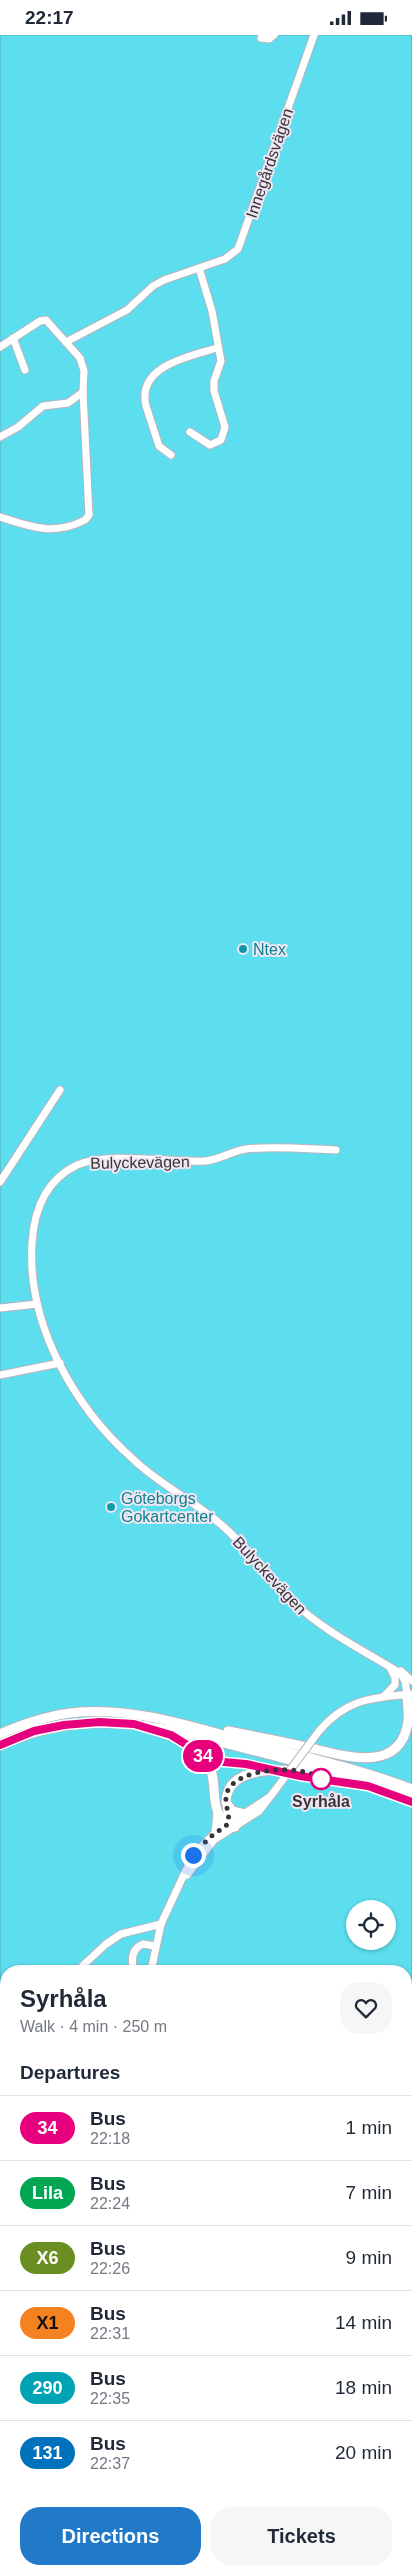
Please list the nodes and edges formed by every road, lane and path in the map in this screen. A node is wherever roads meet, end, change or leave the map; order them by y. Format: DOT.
graph roads {
  1 [pos="274,35"];
  2 [pos="314,35"];
  3 [pos="261,38"];
  4 [pos="199,268"];
  5 [pos="14,338"];
  6 [pos="66,341"];
  7 [pos="0,347"];
  8 [pos="217,348"];
  9 [pos="26,370"];
  10 [pos="83,392"];
  11 [pos="190,432"];
  12 [pos="0,437"];
  13 [pos="171,455"];
  14 [pos="0,517"];
  15 [pos="60,1090"];
  16 [pos="336,1150"];
  17 [pos="0,1182"];
  18 [pos="37,1304"];
  19 [pos="0,1308"];
  20 [pos="60,1363"];
  21 [pos="0,1375"];
  22 [pos="392,1668"];
  23 [pos="412,1681"];
  24 [pos="409,1694"];
  25 [pos="384,1696"];
  26 [pos="121,1713"];
  27 [pos="134,1724"];
  28 [pos="0,1734"];
  29 [pos="0,1745"];
  30 [pos="412,1789"];
  31 [pos="268,1798"];
  32 [pos="412,1798"];
  33 [pos="412,1802"];
  34 [pos="227,1805"];
  35 [pos="245,1814"];
  36 [pos="226,1829"];
  37 [pos="161,1924"];
  38 [pos="155,1946"];
  39 [pos="84,1965"];
  40 [pos="133,1965"];
  41 [pos="152,1965"];
  1 -- 3 [label="street"];
  2 -- 4 [label="street, Innegårdsvägen"];
  4 -- 6 [label="street, Innegårdsvägen"];
  4 -- 8 [label="street"];
  5 -- 6 [label="street"];
  5 -- 7 [label="street"];
  5 -- 9 [label="street"];
  6 -- 10 [label="street"];
  8 -- 11 [label="street"];
  8 -- 13 [label="street"];
  10 -- 12 [label="street"];
  10 -- 14 [label="street"];
  15 -- 17 [label="street"];
  16 -- 18 [label="street, Bulyckevägen"];
  18 -- 19 [label="street"];
  18 -- 20 [label="street, Bulyckevägen"];
  20 -- 21 [label="street"];
  20 -- 22 [label="street, Bulyckevägen"];
  22 -- 23 [label="street, Bulyckevägen"];
  22 -- 24 [label="street, Bulyckevägen"];
  22 -- 25 [label="street"];
  24 -- 25 [label="street"];
  24 -- 26 [label="main road"];
  25 -- 31 [label="street, bridge"];
  26 -- 28 [label="main road"];
  26 -- 30 [label="main road"];
  27 -- 29 [label="main road"];
  27 -- 32 [label="main road"];
  27 -- 36 [label="main road"];
  31 -- 35 [label="street"];
  31 -- 36 [label="street"];
  33 -- 34 [label="main road"];
  34 -- 35 [label="main road"];
  34 -- 36 [label="main road"];
  35 -- 36 [label="street"];
  36 -- 37 [label="street"];
  37 -- 38 [label="street"];
  37 -- 39 [label="street"];
  38 -- 40 [label="street"];
  38 -- 41 [label="street"];
}
